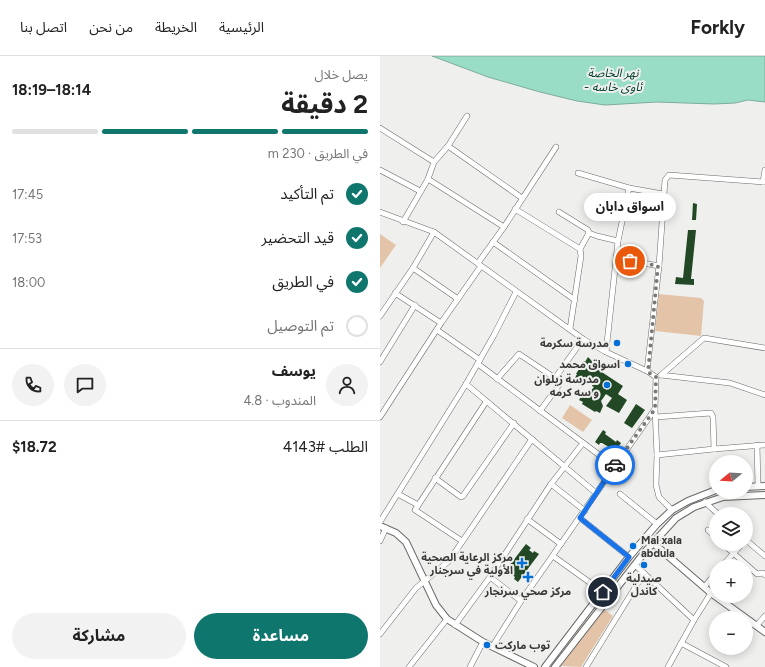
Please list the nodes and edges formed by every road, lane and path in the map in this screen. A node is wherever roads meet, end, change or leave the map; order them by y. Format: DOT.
graph roads {
  1 [pos="467,116"];
  2 [pos="380,128"];
  3 [pos="448,146"];
  4 [pos="556,147"];
  5 [pos="434,162"];
  6 [pos="380,170"];
  7 [pos="765,170"];
  8 [pos="578,173"];
  9 [pos="428,180"];
  10 [pos="764,182"];
  11 [pos="629,188"];
  12 [pos="420,191"];
  13 [pos="664,194"];
  14 [pos="522,198"];
  15 [pos="515,209"];
  16 [pos="380,212"];
  17 [pos="560,212"];
  18 [pos="403,222"];
  19 [pos="504,227"];
  20 [pos="434,232"];
  21 [pos="589,233"];
  22 [pos="618,241"];
  23 [pos="493,242"];
  24 [pos="580,249"];
  25 [pos="616,258"];
  26 [pos="479,264"];
  27 [pos="658,266"];
  28 [pos="413,268"];
  29 [pos="516,292"];
  30 [pos="396,293"];
  31 [pos="458,299"];
  32 [pos="575,300"];
  33 [pos="414,305"];
  34 [pos="380,316"];
  35 [pos="441,323"];
  36 [pos="570,329"];
  37 [pos="437,330"];
  38 [pos="583,339"];
  39 [pos="765,348"];
  40 [pos="606,352"];
  41 [pos="380,362"];
  42 [pos="479,362"];
  43 [pos="648,372"];
  44 [pos="659,376"];
  45 [pos="555,378"];
  46 [pos="497,379"];
  47 [pos="466,384"];
  48 [pos="765,395"];
  49 [pos="486,402"];
  50 [pos="655,409"];
  51 [pos="540,411"];
  52 [pos="380,417"];
  53 [pos="656,417"];
  54 [pos="514,424"];
  55 [pos="532,439"];
  56 [pos="583,443"];
  57 [pos="757,445"];
  58 [pos="765,445"];
  59 [pos="714,449"];
  60 [pos="657,455"];
  61 [pos="564,466"];
  62 [pos="614,466"];
  63 [pos="435,478"];
  64 [pos="551,484"];
  65 [pos="753,486"];
  66 [pos="758,486"];
  67 [pos="765,486"];
  68 [pos="596,493"];
  69 [pos="709,493"];
  70 [pos="398,494"];
  71 [pos="620,494"];
  72 [pos="765,495"];
  73 [pos="705,502"];
  74 [pos="418,505"];
  75 [pos="710,507"];
  76 [pos="672,510"];
  77 [pos="584,511"];
  78 [pos="580,518"];
  79 [pos="527,519"];
  80 [pos="380,522"];
  81 [pos="657,524"];
  82 [pos="383,527"];
  83 [pos="380,541"];
  84 [pos="462,541"];
  85 [pos="653,543"];
  86 [pos="561,544"];
  87 [pos="753,546"];
  88 [pos="733,553"];
  89 [pos="553,556"];
  90 [pos="765,556"];
  91 [pos="629,557"];
  92 [pos="728,559"];
  93 [pos="635,565"];
  94 [pos="644,573"];
  95 [pos="765,575"];
  96 [pos="490,577"];
  97 [pos="424,581"];
  98 [pos="709,581"];
  99 [pos="704,586"];
  100 [pos="709,590"];
  101 [pos="603,592"];
  102 [pos="709,598"];
  103 [pos="521,601"];
  104 [pos="726,603"];
  105 [pos="765,616"];
  106 [pos="447,619"];
  107 [pos="694,620"];
  108 [pos="456,625"];
  109 [pos="757,625"];
  110 [pos="765,632"];
  111 [pos="380,634"];
  112 [pos="483,642"];
  113 [pos="681,643"];
  114 [pos="492,647"];
  115 [pos="409,667"];
  116 [pos="470,667"];
  117 [pos="534,667"];
  118 [pos="545,667"];
  119 [pos="555,667"];
  120 [pos="586,667"];
  121 [pos="668,667"];
  122 [pos="726,667"];
  1 -- 3 [label="street"];
  2 -- 5 [label="street"];
  3 -- 5 [label="street"];
  3 -- 14 [label="street"];
  4 -- 14 [label="street"];
  5 -- 9 [label="street"];
  6 -- 12 [label="street"];
  7 -- 10 [label="street"];
  8 -- 11 [label="street"];
  9 -- 12 [label="street"];
  9 -- 19 [label="street"];
  10 -- 13 [label="street"];
  11 -- 13 [label="street"];
  11 -- 22 [label="street"];
  12 -- 18 [label="street"];
  13 -- 27 [label="street"];
  14 -- 15 [label="street"];
  15 -- 19 [label="street"];
  15 -- 24 [label="street"];
  16 -- 18 [label="street"];
  17 -- 21 [label="street"];
  18 -- 20 [label="street"];
  19 -- 23 [label="street"];
  20 -- 26 [label="street"];
  20 -- 28 [label="street"];
  21 -- 22 [label="street"];
  21 -- 24 [label="street"];
  22 -- 25 [label="street"];
  23 -- 26 [label="street"];
  23 -- 32 [label="street"];
  24 -- 32 [label="street"];
  25 -- 27 [label="street"];
  25 -- 40 [label="street"];
  26 -- 29 [label="street"];
  26 -- 31 [label="street"];
  27 -- 43 [label="street"];
  28 -- 30 [label="street"];
  28 -- 31 [label="street"];
  29 -- 36 [label="street"];
  29 -- 42 [label="street"];
  30 -- 33 [label="street"];
  30 -- 34 [label="street"];
  31 -- 35 [label="street"];
  32 -- 36 [label="street"];
  33 -- 35 [label="street"];
  33 -- 41 [label="street"];
  35 -- 37 [label="street"];
  36 -- 38 [label="street"];
  37 -- 42 [label="street"];
  37 -- 52 [label="street"];
  38 -- 40 [label="street"];
  38 -- 45 [label="street"];
  39 -- 44 [label="street"];
  40 -- 43 [label="street"];
  42 -- 46 [label="street"];
  42 -- 47 [label="street"];
  43 -- 44 [label="street"];
  44 -- 48 [label="street"];
  44 -- 50 [label="street"];
  45 -- 46 [label="street"];
  45 -- 51 [label="street"];
  46 -- 51 [label="street"];
  47 -- 49 [label="street"];
  47 -- 70 [label="street"];
  49 -- 54 [label="street"];
  49 -- 63 [label="street"];
  50 -- 53 [label="street"];
  50 -- 62 [label="street"];
  51 -- 56 [label="street"];
  53 -- 59 [label="street"];
  53 -- 60 [label="street"];
  54 -- 55 [label="street"];
  54 -- 63 [label="street"];
  55 -- 61 [label="street"];
  55 -- 84 [label="street"];
  56 -- 61 [label="street"];
  56 -- 62 [label="street"];
  57 -- 58 [label="street"];
  57 -- 59 [label="street"];
  57 -- 66 [label="street"];
  59 -- 60 [label="street"];
  60 -- 76 [label="street"];
  61 -- 64 [label="street"];
  61 -- 68 [label="street"];
  62 -- 68 [label="street"];
  63 -- 74 [label="street"];
  64 -- 77 [label="street"];
  64 -- 79 [label="street"];
  65 -- 66 [label="street"];
  66 -- 67 [label="street"];
  68 -- 77 [label="street"];
  69 -- 76 [label="street"];
  70 -- 74 [label="street"];
  70 -- 80 [label="street"];
  71 -- 81 [label="street"];
  72 -- 73 [label="street"];
  73 -- 75 [label="street"];
  73 -- 85 [label="street"];
  74 -- 84 [label="street"];
  76 -- 81 [label="street"];
  77 -- 78 [label="street"];
  78 -- 86 [label="street"];
  78 -- 91 [label="street"];
  79 -- 86 [label="street"];
  79 -- 96 [label="street"];
  81 -- 91 [label="street"];
  82 -- 83 [label="street"];
  82 -- 97 [label="street"];
  84 -- 97 [label="street"];
  85 -- 93 [label="street"];
  85 -- 99 [label="street"];
  86 -- 89 [label="street"];
  87 -- 90 [label="street"];
  88 -- 92 [label="street"];
  88 -- 95 [label="street"];
  89 -- 101 [label="street"];
  89 -- 103 [label="street"];
  91 -- 101 [label="street"];
  93 -- 94 [label="street"];
  93 -- 119 [label="street"];
  94 -- 107 [label="street"];
  94 -- 120 [label="street"];
  96 -- 103 [label="street"];
  96 -- 108 [label="street"];
  97 -- 106 [label="street"];
  97 -- 111 [label="street"];
  98 -- 99 [label="street"];
  99 -- 100 [label="street"];
  101 -- 118 [label="street"];
  102 -- 107 [label="street"];
  103 -- 114 [label="street"];
  104 -- 109 [label="street"];
  105 -- 109 [label="street"];
  106 -- 108 [label="street"];
  106 -- 115 [label="street"];
  107 -- 113 [label="street"];
  108 -- 112 [label="street"];
  109 -- 110 [label="street"];
  112 -- 114 [label="street"];
  112 -- 116 [label="street"];
  113 -- 121 [label="street"];
  113 -- 122 [label="street"];
  114 -- 117 [label="street"];
}
